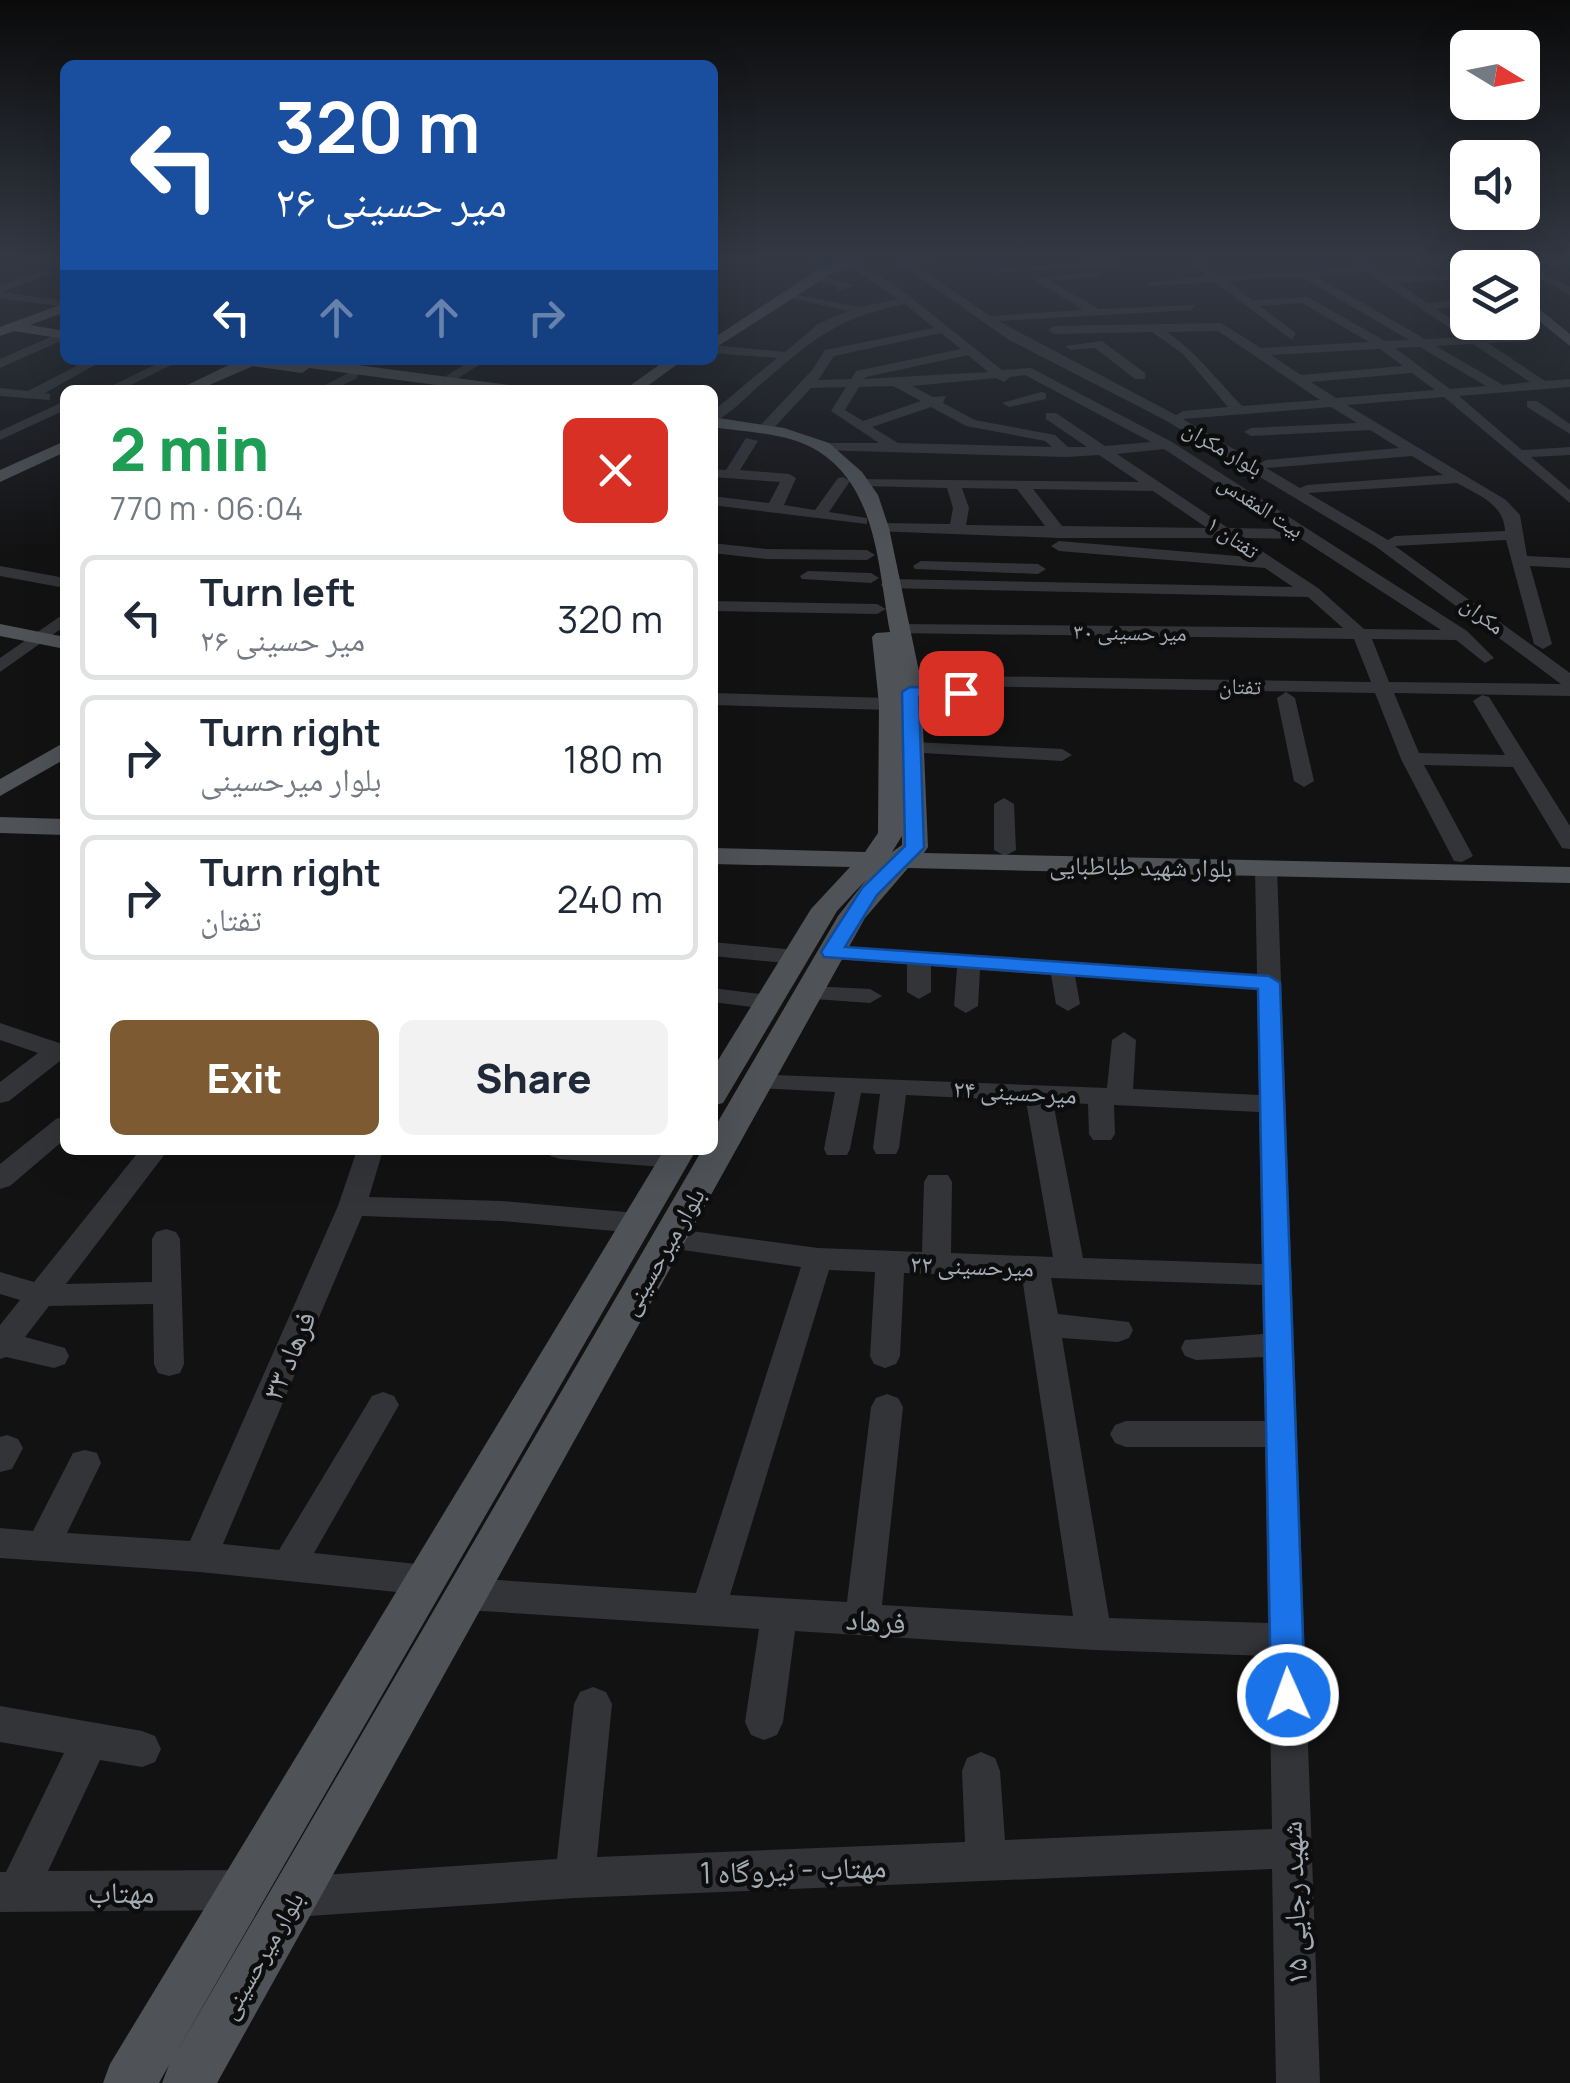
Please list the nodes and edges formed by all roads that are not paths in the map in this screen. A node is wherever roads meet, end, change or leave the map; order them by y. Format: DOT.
graph roads {
  1 [pos="779,355"];
  2 [pos="828,355"];
  3 [pos="955,355"];
  4 [pos="974,355"];
  5 [pos="1057,355"];
  6 [pos="1062,355"];
  7 [pos="1112,355"];
  8 [pos="1190,355"];
  9 [pos="1264,355"];
  10 [pos="1336,355"];
  11 [pos="1396,355"];
  12 [pos="1446,355"];
  13 [pos="1499,355"];
  14 [pos="786,356"];
  15 [pos="826,359"];
  16 [pos="88,365"];
  17 [pos="165,365"];
  18 [pos="225,365"];
  19 [pos="239,365"];
  20 [pos="317,365"];
  21 [pos="472,365"];
  22 [pos="669,365"];
  23 [pos="684,365"];
  24 [pos="344,367"];
  25 [pos="1414,369"];
  26 [pos="988,375"];
  27 [pos="1321,378"];
  28 [pos="1299,380"];
  29 [pos="444,381"];
  30 [pos="1113,382"];
  31 [pos="854,383"];
  32 [pos="896,383"];
  33 [pos="805,384"];
  34 [pos="121,385"];
  35 [pos="181,385"];
  36 [pos="196,385"];
  37 [pos="436,385"];
  38 [pos="473,385"];
  39 [pos="639,385"];
  40 [pos="654,385"];
  41 [pos="1542,385"];
  42 [pos="1499,388"];
  43 [pos="1446,393"];
  44 [pos="1568,393"];
  45 [pos="4,395"];
  46 [pos="29,396"];
  47 [pos="994,396"];
  48 [pos="1041,396"];
  49 [pos="718,397"];
  50 [pos="734,398"];
  51 [pos="60,401"];
  52 [pos="932,402"];
  53 [pos="1334,402"];
  54 [pos="784,404"];
  55 [pos="1532,404"];
  56 [pos="60,405"];
  57 [pos="1239,410"];
  58 [pos="1182,415"];
  59 [pos="718,425"];
  60 [pos="860,426"];
  61 [pos="1374,426"];
  62 [pos="1570,430"];
  63 [pos="718,432"];
  64 [pos="1250,432"];
  65 [pos="718,433"];
  66 [pos="757,435"];
  67 [pos="0,436"];
  68 [pos="1167,445"];
  69 [pos="893,446"];
  70 [pos="824,447"];
  71 [pos="60,449"];
  72 [pos="60,449"];
  73 [pos="1414,451"];
  74 [pos="1570,451"];
  75 [pos="1109,452"];
  76 [pos="1066,453"];
  77 [pos="1037,454"];
  78 [pos="1518,454"];
  79 [pos="1266,464"];
  80 [pos="0,469"];
  81 [pos="718,473"];
  82 [pos="730,474"];
  83 [pos="0,477"];
  84 [pos="1458,478"];
  85 [pos="852,482"];
  86 [pos="953,484"];
  87 [pos="1295,484"];
  88 [pos="1027,485"];
  89 [pos="1062,485"];
  90 [pos="1128,486"];
  91 [pos="1159,486"];
  92 [pos="1570,498"];
  93 [pos="718,501"];
  94 [pos="1079,505"];
  95 [pos="774,510"];
  96 [pos="1133,510"];
  97 [pos="819,516"];
  98 [pos="871,524"];
  99 [pos="1447,527"];
  100 [pos="1359,529"];
  101 [pos="928,530"];
  102 [pos="957,531"];
  103 [pos="1011,532"];
  104 [pos="1058,533"];
  105 [pos="1227,534"];
  106 [pos="1304,534"];
  107 [pos="1513,535"];
  108 [pos="1390,541"];
  109 [pos="721,549"];
  110 [pos="867,556"];
  111 [pos="1523,561"];
  112 [pos="1269,563"];
  113 [pos="1563,563"];
  114 [pos="0,571"];
  115 [pos="919,575"];
  116 [pos="808,576"];
  117 [pos="1570,578"];
  118 [pos="60,581"];
  119 [pos="880,581"];
  120 [pos="1312,592"];
  121 [pos="718,606"];
  122 [pos="877,609"];
  123 [pos="1159,611"];
  124 [pos="60,622"];
  125 [pos="0,630"];
  126 [pos="899,630"];
  127 [pos="1360,635"];
  128 [pos="1461,636"];
  129 [pos="1511,636"];
  130 [pos="40,638"];
  131 [pos="60,642"];
  132 [pos="1543,644"];
  133 [pos="1485,658"];
  134 [pos="1570,665"];
  135 [pos="0,666"];
  136 [pos="1570,682"];
  137 [pos="718,684"];
  138 [pos="910,686"];
  139 [pos="1570,690"];
  140 [pos="1381,694"];
  141 [pos="889,696"];
  142 [pos="1286,698"];
  143 [pos="718,699"];
  144 [pos="1482,702"];
  145 [pos="1570,702"];
  146 [pos="60,738"];
  147 [pos="60,751"];
  148 [pos="1062,755"];
  149 [pos="1411,759"];
  150 [pos="905,760"];
  151 [pos="1519,761"];
  152 [pos="0,774"];
  153 [pos="1304,781"];
  154 [pos="0,788"];
  155 [pos="1004,804"];
  156 [pos="0,825"];
  157 [pos="60,827"];
  158 [pos="0,842"];
  159 [pos="60,843"];
  160 [pos="1570,843"];
  161 [pos="718,844"];
  162 [pos="1004,850"];
  163 [pos="718,856"];
  164 [pos="1462,856"];
  165 [pos="766,858"];
  166 [pos="1570,858"];
  167 [pos="1266,868"];
  168 [pos="872,872"];
  169 [pos="1570,875"];
  170 [pos="718,950"];
  171 [pos="918,958"];
  172 [pos="969,962"];
  173 [pos="812,967"];
  174 [pos="1062,969"];
  175 [pos="1269,983"];
  176 [pos="919,992"];
  177 [pos="718,996"];
  178 [pos="870,996"];
  179 [pos="769,1002"];
  180 [pos="1068,1004"];
  181 [pos="966,1006"];
  182 [pos="3,1036"];
  183 [pos="1124,1040"];
  184 [pos="727,1081"];
  185 [pos="850,1084"];
  186 [pos="894,1086"];
  187 [pos="1038,1092"];
  188 [pos="0,1095"];
  189 [pos="1110,1096"];
  190 [pos="1272,1104"];
  191 [pos="60,1129"];
  192 [pos="1102,1134"];
  193 [pos="886,1148"];
  194 [pos="837,1149"];
  195 [pos="151,1155"];
  196 [pos="368,1155"];
  197 [pos="678,1155"];
  198 [pos="690,1155"];
  199 [pos="0,1179"];
  200 [pos="938,1182"];
  201 [pos="352,1206"];
  202 [pos="653,1230"];
  203 [pos="166,1238"];
  204 [pos="818,1260"];
  205 [pos="890,1262"];
  206 [pos="936,1264"];
  207 [pos="1035,1267"];
  208 [pos="1070,1268"];
  209 [pos="1276,1275"];
  210 [pos="0,1283"];
  211 [pos="167,1293"];
  212 [pos="40,1295"];
  213 [pos="1044,1325"];
  214 [pos="1118,1330"];
  215 [pos="1,1346"];
  216 [pos="1278,1346"];
  217 [pos="1196,1348"];
  218 [pos="54,1356"];
  219 [pos="885,1356"];
  220 [pos="170,1364"];
  221 [pos="553,1403"];
  222 [pos="383,1405"];
  223 [pos="887,1407"];
  224 [pos="1126,1434"];
  225 [pos="1281,1434"];
  226 [pos="86,1463"];
  227 [pos="0,1544"];
  228 [pos="42,1546"];
  229 [pos="200,1557"];
  230 [pos="289,1566"];
  231 [pos="426,1580"];
  232 [pos="466,1594"];
  233 [pos="708,1610"];
  234 [pos="779,1614"];
  235 [pos="863,1620"];
  236 [pos="1094,1634"];
  237 [pos="1286,1640"];
  238 [pos="593,1704"];
  239 [pos="764,1722"];
  240 [pos="0,1724"];
  241 [pos="90,1740"];
  242 [pos="142,1749"];
  243 [pos="981,1771"];
  244 [pos="1292,1848"];
  245 [pos="986,1861"];
  246 [pos="574,1878"];
  247 [pos="243,1890"];
  248 [pos="9,1891"];
  249 [pos="294,1896"];
  250 [pos="129,2083"];
  251 [pos="188,2083"];
  252 [pos="1298,2083"];
  1 -- 14 [label="street"];
  2 -- 15 [label="street"];
  3 -- 31 [label="street"];
  4 -- 26 [label="street"];
  5 -- 87 [label="street, بلوار مکران"];
  6 -- 30 [label="street, بلوار مکران"];
  7 -- 30 [label="street"];
  8 -- 57 [label="street"];
  9 -- 28 [label="street"];
  10 -- 27 [label="street"];
  11 -- 25 [label="street"];
  12 -- 42 [label="street"];
  13 -- 41 [label="street"];
  14 -- 15 [label="street"];
  14 -- 50 [label="street"];
  15 -- 33 [label="street"];
  16 -- 46 [label="street"];
  17 -- 34 [label="street"];
  18 -- 35 [label="main road"];
  19 -- 36 [label="main road"];
  20 -- 24 [label="main road"];
  21 -- 29 [label="street"];
  22 -- 39 [label="main road"];
  23 -- 40 [label="main road"];
  24 -- 29 [label="main road"];
  24 -- 37 [label="main road"];
  25 -- 27 [label="street"];
  25 -- 43 [label="street"];
  26 -- 32 [label="street"];
  26 -- 48 [label="street, تفتان ۱"];
  26 -- 52 [label="street"];
  26 -- 68 [label="street, بیت المقدس"];
  27 -- 28 [label="street"];
  28 -- 53 [label="street"];
  29 -- 38 [label="main road"];
  30 -- 58 [label="street, بلوار مکران"];
  31 -- 32 [label="street"];
  31 -- 33 [label="street"];
  31 -- 60 [label="street"];
  32 -- 52 [label="street"];
  33 -- 54 [label="street"];
  41 -- 42 [label="street"];
  41 -- 44 [label="street"];
  42 -- 43 [label="street"];
  43 -- 53 [label="street"];
  43 -- 78 [label="street"];
  45 -- 46 [label="street"];
  46 -- 51 [label="street"];
  47 -- 48 [label="street"];
  48 -- 75 [label="street, تفتان ۱"];
  49 -- 50 [label="street"];
  50 -- 54 [label="street"];
  50 -- 59 [label="street"];
  52 -- 60 [label="street"];
  52 -- 76 [label="street"];
  53 -- 57 [label="street"];
  53 -- 61 [label="street"];
  54 -- 66 [label="street"];
  55 -- 62 [label="street"];
  56 -- 67 [label="street"];
  57 -- 58 [label="street"];
  58 -- 79 [label="street, بلوار مکران"];
  60 -- 69 [label="street"];
  61 -- 64 [label="street"];
  61 -- 73 [label="street"];
  63 -- 66 [label="main road, بلوار میرحسینی"];
  65 -- 85 [label="main road, بلوار میرحسینی"];
  66 -- 70 [label="main road, بلوار میرحسینی"];
  66 -- 82 [label="street"];
  68 -- 75 [label="street"];
  68 -- 106 [label="street, بیت المقدس"];
  69 -- 70 [label="street"];
  69 -- 77 [label="street"];
  70 -- 85 [label="main road, بلوار میرحسینی"];
  71 -- 80 [label="main road"];
  72 -- 83 [label="main road"];
  73 -- 79 [label="street"];
  73 -- 84 [label="street"];
  74 -- 78 [label="street"];
  75 -- 76 [label="street"];
  75 -- 91 [label="street, تفتان ۱"];
  76 -- 77 [label="street"];
  77 -- 88 [label="street"];
  78 -- 92 [label="street"];
  79 -- 87 [label="street, بلوار مکران"];
  81 -- 82 [label="street"];
  82 -- 95 [label="street"];
  84 -- 87 [label="street"];
  84 -- 107 [label="street"];
  85 -- 86 [label="street"];
  85 -- 97 [label="street"];
  85 -- 98 [label="main road, بلوار میرحسینی"];
  86 -- 88 [label="street"];
  86 -- 102 [label="street"];
  87 -- 100 [label="street, بلوار مکران"];
  87 -- 108 [label="street, بلوار مکران"];
  88 -- 89 [label="street"];
  88 -- 104 [label="street"];
  89 -- 90 [label="street"];
  89 -- 94 [label="street"];
  90 -- 91 [label="street"];
  90 -- 96 [label="street"];
  91 -- 105 [label="street, تفتان ۱"];
  93 -- 95 [label="street"];
  95 -- 97 [label="street"];
  97 -- 98 [label="street"];
  98 -- 101 [label="street"];
  98 -- 110 [label="main road, بلوار میرحسینی"];
  98 -- 119 [label="main road, بلوار میرحسینی"];
  99 -- 108 [label="street"];
  100 -- 106 [label="street"];
  100 -- 108 [label="street, بلوار مکران"];
  101 -- 102 [label="street"];
  101 -- 115 [label="street"];
  102 -- 103 [label="street"];
  103 -- 104 [label="street"];
  103 -- 112 [label="street"];
  104 -- 105 [label="street"];
  105 -- 106 [label="street"];
  105 -- 112 [label="street, تفتان ۱"];
  106 -- 128 [label="street, بیت المقدس"];
  107 -- 108 [label="street"];
  107 -- 111 [label="street"];
  108 -- 129 [label="street, مکران"];
  108 -- 132 [label="street, مکران"];
  109 -- 110 [label="street"];
  110 -- 119 [label="main road, بلوار میرحسینی"];
  111 -- 113 [label="street"];
  111 -- 132 [label="street"];
  112 -- 120 [label="street, تفتان ۱"];
  113 -- 117 [label="street"];
  114 -- 118 [label="street"];
  115 -- 119 [label="street"];
  115 -- 123 [label="street"];
  116 -- 119 [label="street"];
  119 -- 122 [label="main road, بلوار میرحسینی"];
  119 -- 126 [label="main road, بلوار میرحسینی"];
  120 -- 123 [label="street"];
  120 -- 127 [label="street, تفتان ۱"];
  121 -- 122 [label="street"];
  122 -- 141 [label="main road, بلوار میرحسینی"];
  123 -- 126 [label="street, میر حسینی ۳۰"];
  123 -- 127 [label="street, میر حسینی ۳۰"];
  124 -- 130 [label="street"];
  125 -- 130 [label="main road"];
  126 -- 138 [label="main road, بلوار میرحسینی"];
  127 -- 128 [label="street, میر حسینی ۳۰"];
  127 -- 140 [label="street, تفتان ۱"];
  128 -- 129 [label="street, میر حسینی ۳۰"];
  128 -- 133 [label="street, بیت المقدس"];
  129 -- 136 [label="street, مکران"];
  130 -- 131 [label="main road"];
  130 -- 135 [label="street"];
  132 -- 134 [label="street, مکران"];
  137 -- 141 [label="street"];
  138 -- 140 [label="street, تفتان"];
  138 -- 142 [label="street, تفتان"];
  138 -- 150 [label="main road, بلوار میرحسینی"];
  139 -- 140 [label="street, تفتان"];
  140 -- 142 [label="street, تفتان"];
  140 -- 144 [label="street, تفتان"];
  140 -- 149 [label="street, تفتان ۱"];
  141 -- 143 [label="street"];
  141 -- 150 [label="main road, بلوار میرحسینی"];
  142 -- 153 [label="street"];
  144 -- 145 [label="street, تفتان"];
  144 -- 151 [label="street"];
  146 -- 152 [label="main road"];
  147 -- 154 [label="main road"];
  148 -- 150 [label="street"];
  149 -- 151 [label="street"];
  149 -- 164 [label="street, تفتان ۱"];
  150 -- 168 [label="main road, بلوار میرحسینی"];
  151 -- 160 [label="street"];
  155 -- 162 [label="street"];
  156 -- 157 [label="main road"];
  158 -- 159 [label="main road"];
  161 -- 168 [label="main road, بلوار شهید طباطبایی"];
  162 -- 164 [label="main road, بلوار شهید طباطبایی"];
  162 -- 168 [label="main road, بلوار شهید طباطبایی"];
  163 -- 165 [label="main road, بلوار شهید طباطبایی"];
  164 -- 166 [label="main road, بلوار شهید طباطبایی"];
  165 -- 168 [label="main road, بلوار شهید طباطبایی"];
  165 -- 168 [label="main road"];
  167 -- 168 [label="main road, بلوار شهید طباطبایی"];
  167 -- 169 [label="main road, بلوار شهید طباطبایی"];
  167 -- 175 [label="street, شهید رجایی ۱۵"];
  168 -- 173 [label="main road, بلوار میرحسینی"];
  170 -- 173 [label="street"];
  171 -- 172 [label="street"];
  171 -- 173 [label="street"];
  171 -- 176 [label="street"];
  172 -- 174 [label="street"];
  172 -- 181 [label="street"];
  173 -- 178 [label="street"];
  173 -- 179 [label="main road, بلوار میرحسینی"];
  173 -- 184 [label="main road, بلوار میرحسینی"];
  174 -- 175 [label="street"];
  174 -- 180 [label="street"];
  175 -- 190 [label="street, شهید رجایی ۱۵"];
  177 -- 179 [label="street"];
  179 -- 184 [label="main road, بلوار میرحسینی"];
  182 -- 188 [label="street"];
  183 -- 189 [label="street"];
  184 -- 185 [label="street, میرحسینی ۲۴"];
  185 -- 186 [label="street, میرحسینی ۲۴"];
  185 -- 194 [label="street"];
  186 -- 187 [label="street, میرحسینی ۲۴"];
  186 -- 193 [label="street"];
  187 -- 189 [label="street, میرحسینی ۲۴"];
  187 -- 208 [label="street"];
  189 -- 190 [label="street, میرحسینی ۲۴"];
  189 -- 192 [label="street"];
  190 -- 209 [label="street, شهید رجایی ۱۵"];
  191 -- 199 [label="street"];
  195 -- 212 [label="street"];
  196 -- 201 [label="street, فرهاد ۳۳"];
  197 -- 202 [label="main road, بلوار میرحسینی"];
  198 -- 202 [label="main road, بلوار میرحسینی"];
  200 -- 206 [label="street"];
  201 -- 202 [label="street, میرحسینی ۲۲"];
  201 -- 229 [label="street, فرهاد ۳۳"];
  202 -- 204 [label="street, میرحسینی ۲۲"];
  202 -- 221 [label="main road, بلوار میرحسینی"];
  203 -- 211 [label="street"];
  204 -- 205 [label="street, میرحسینی ۲۲"];
  204 -- 233 [label="street"];
  205 -- 206 [label="street, میرحسینی ۲۲"];
  205 -- 219 [label="street"];
  206 -- 207 [label="street, میرحسینی ۲۲"];
  207 -- 208 [label="street, میرحسینی ۲۲"];
  207 -- 213 [label="street"];
  208 -- 209 [label="street, میرحسینی ۲۲"];
  209 -- 216 [label="street, شهید رجایی ۱۵"];
  210 -- 212 [label="street"];
  211 -- 212 [label="street"];
  211 -- 220 [label="street"];
  212 -- 215 [label="street"];
  213 -- 214 [label="street"];
  213 -- 236 [label="street"];
  215 -- 218 [label="street"];
  216 -- 217 [label="street"];
  216 -- 225 [label="street, شهید رجایی ۱۵"];
  221 -- 231 [label="main road, بلوار میرحسینی"];
  221 -- 232 [label="main road, بلوار میرحسینی"];
  222 -- 230 [label="street"];
  223 -- 235 [label="street"];
  224 -- 225 [label="street"];
  225 -- 237 [label="street, شهید رجایی ۱۵"];
  226 -- 228 [label="street"];
  227 -- 228 [label="street"];
  228 -- 229 [label="street"];
  229 -- 230 [label="street"];
  230 -- 231 [label="street"];
  231 -- 247 [label="main road, بلوار میرحسینی"];
  232 -- 233 [label="street, فرهاد"];
  232 -- 249 [label="main road, بلوار میرحسینی"];
  233 -- 234 [label="street, فرهاد"];
  234 -- 235 [label="street, فرهاد"];
  234 -- 239 [label="street"];
  235 -- 236 [label="street, فرهاد"];
  236 -- 237 [label="street, فرهاد"];
  237 -- 244 [label="street, شهید رجایی ۱۵"];
  238 -- 246 [label="street"];
  240 -- 241 [label="street"];
  241 -- 242 [label="street"];
  241 -- 248 [label="street"];
  243 -- 245 [label="street"];
  244 -- 245 [label="street, مهتاب - نیروگاه 1"];
  244 -- 252 [label="street, شهید رجایی ۱۵"];
  245 -- 246 [label="street, مهتاب - نیروگاه 1"];
  246 -- 249 [label="street, مهتاب - نیروگاه 1"];
  247 -- 248 [label="street, مهتاب"];
  247 -- 250 [label="main road, بلوار میرحسینی"];
  249 -- 251 [label="main road, بلوار میرحسینی"];
}
